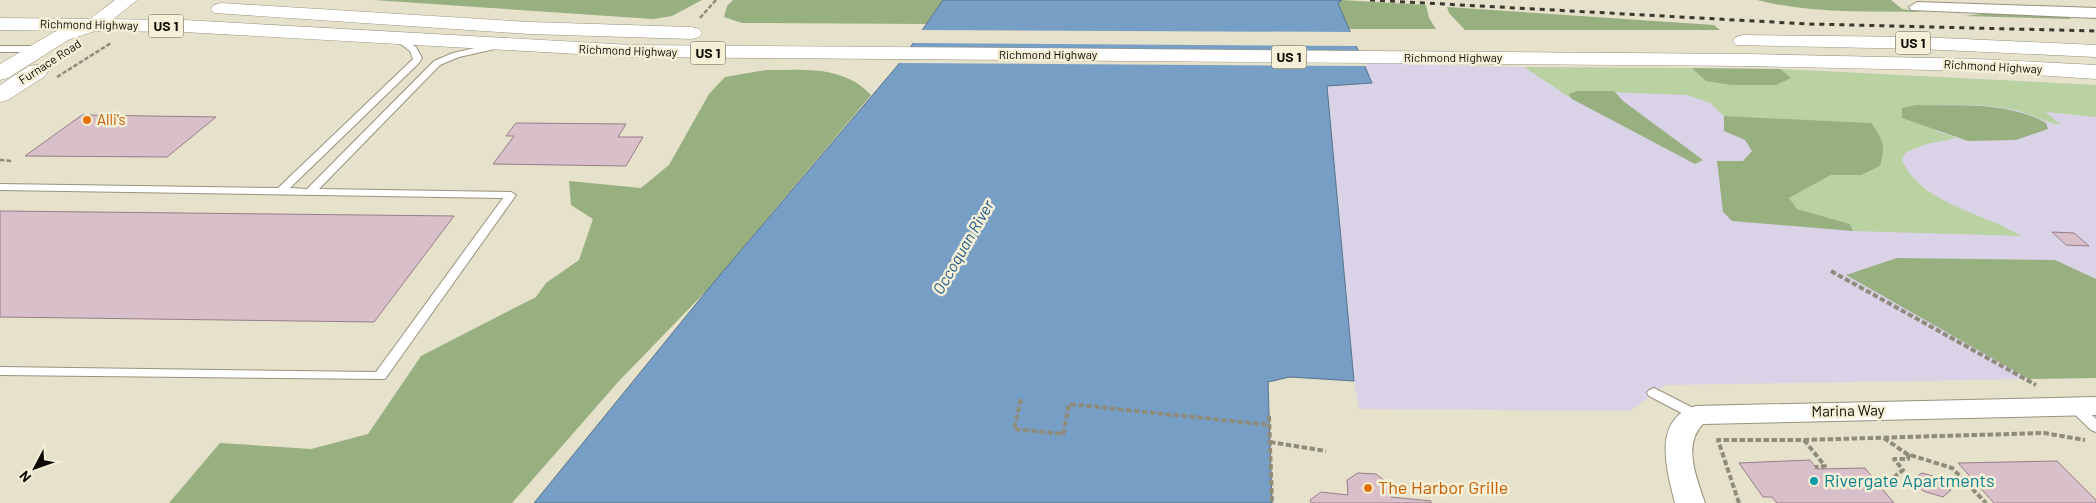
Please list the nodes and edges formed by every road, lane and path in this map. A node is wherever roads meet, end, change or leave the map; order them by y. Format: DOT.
graph roads {
  1 [pos="122,4"];
  2 [pos="1917,7"];
  3 [pos="0,9"];
  4 [pos="2096,13"];
  5 [pos="0,24"];
  6 [pos="94,25"];
  7 [pos="398,39"];
  8 [pos="118,41"];
  9 [pos="497,45"];
  10 [pos="834,45"];
  11 [pos="0,49"];
  12 [pos="40,49"];
  13 [pos="2096,51"];
  14 [pos="2096,72"];
  15 [pos="0,73"];
  16 [pos="49,83"];
  17 [pos="0,95"];
  18 [pos="0,160"];
  19 [pos="12,161"];
  20 [pos="0,187"];
  21 [pos="281,191"];
  22 [pos="310,192"];
  23 [pos="1831,271"];
  24 [pos="0,371"];
  25 [pos="2039,387"];
  26 [pos="1654,393"];
  27 [pos="1021,399"];
  28 [pos="2085,406"];
  29 [pos="1856,411"];
  30 [pos="1696,415"];
  31 [pos="1269,416"];
  32 [pos="1270,425"];
  33 [pos="2096,427"];
  34 [pos="1884,438"];
  35 [pos="1803,440"];
  36 [pos="2091,440"];
  37 [pos="1270,442"];
  38 [pos="1326,451"];
  39 [pos="1909,454"];
  40 [pos="1815,467"];
  41 [pos="1880,485"];
  42 [pos="1272,503"];
  43 [pos="1690,503"];
  44 [pos="1739,503"];
  45 [pos="1986,503"];
  1 -- 3 [label="main road, Richmond Highway / US 1"];
  1 -- 6 [label="main road, Furnace Road"];
  1 -- 10 [label="main road, Richmond Highway / US 1"];
  2 -- 4 [label="street"];
  5 -- 6 [label="main road, Richmond Highway / US 1"];
  6 -- 7 [label="main road, Richmond Highway / US 1"];
  6 -- 12 [label="main road, Furnace Road"];
  6 -- 17 [label="main road, Furnace Road"];
  7 -- 9 [label="main road, Richmond Highway / US 1"];
  7 -- 21 [label="lane"];
  8 -- 16 [label="path"];
  9 -- 10 [label="main road, Richmond Highway / US 1"];
  9 -- 22 [label="lane"];
  10 -- 13 [label="main road, Richmond Highway / US 1"];
  10 -- 14 [label="main road, Richmond Highway / US 1"];
  11 -- 12 [label="lane"];
  12 -- 15 [label="main road, Furnace Road"];
  18 -- 19 [label="path"];
  20 -- 21 [label="lane"];
  21 -- 22 [label="lane"];
  22 -- 24 [label="lane"];
  23 -- 25 [label="path"];
  26 -- 30 [label="lane"];
  27 -- 32 [label="path"];
  28 -- 29 [label="street, Marina Way"];
  28 -- 33 [label="lane"];
  29 -- 30 [label="street, Marina Way"];
  29 -- 34 [label="path"];
  30 -- 43 [label="street"];
  31 -- 32 [label="path"];
  32 -- 37 [label="path"];
  34 -- 35 [label="path"];
  34 -- 36 [label="path"];
  34 -- 39 [label="path"];
  35 -- 40 [label="path"];
  35 -- 44 [label="path"];
  37 -- 38 [label="path"];
  37 -- 42 [label="path"];
  39 -- 41 [label="path"];
  39 -- 45 [label="path"];
}
